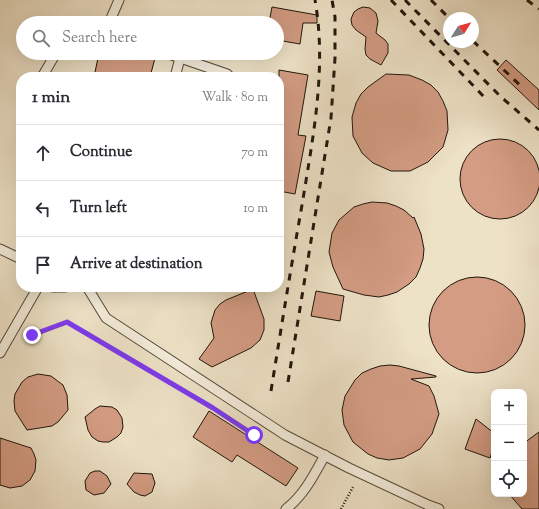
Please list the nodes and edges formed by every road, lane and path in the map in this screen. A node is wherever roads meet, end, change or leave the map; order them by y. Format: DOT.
graph roads {
  1 [pos="118,0"];
  2 [pos="112,16"];
  3 [pos="52,60"];
  4 [pos="179,60"];
  5 [pos="186,60"];
  6 [pos="45,72"];
  7 [pos="176,72"];
  8 [pos="221,72"];
  9 [pos="0,249"];
  10 [pos="16,257"];
  11 [pos="35,292"];
  12 [pos="90,292"];
  13 [pos="16,324"];
  14 [pos="0,353"];
  15 [pos="261,438"];
  16 [pos="325,455"];
  17 [pos="360,489"];
  18 [pos="286,509"];
  19 [pos="342,509"];
  20 [pos="439,509"];
  1 -- 2 [label="lane"];
  3 -- 6 [label="lane"];
  4 -- 7 [label="lane"];
  5 -- 8 [label="lane"];
  9 -- 10 [label="lane"];
  11 -- 13 [label="lane"];
  12 -- 16 [label="lane"];
  13 -- 14 [label="lane"];
  13 -- 15 [label="path"];
  16 -- 18 [label="lane"];
  16 -- 20 [label="lane"];
  17 -- 19 [label="path"];
}
